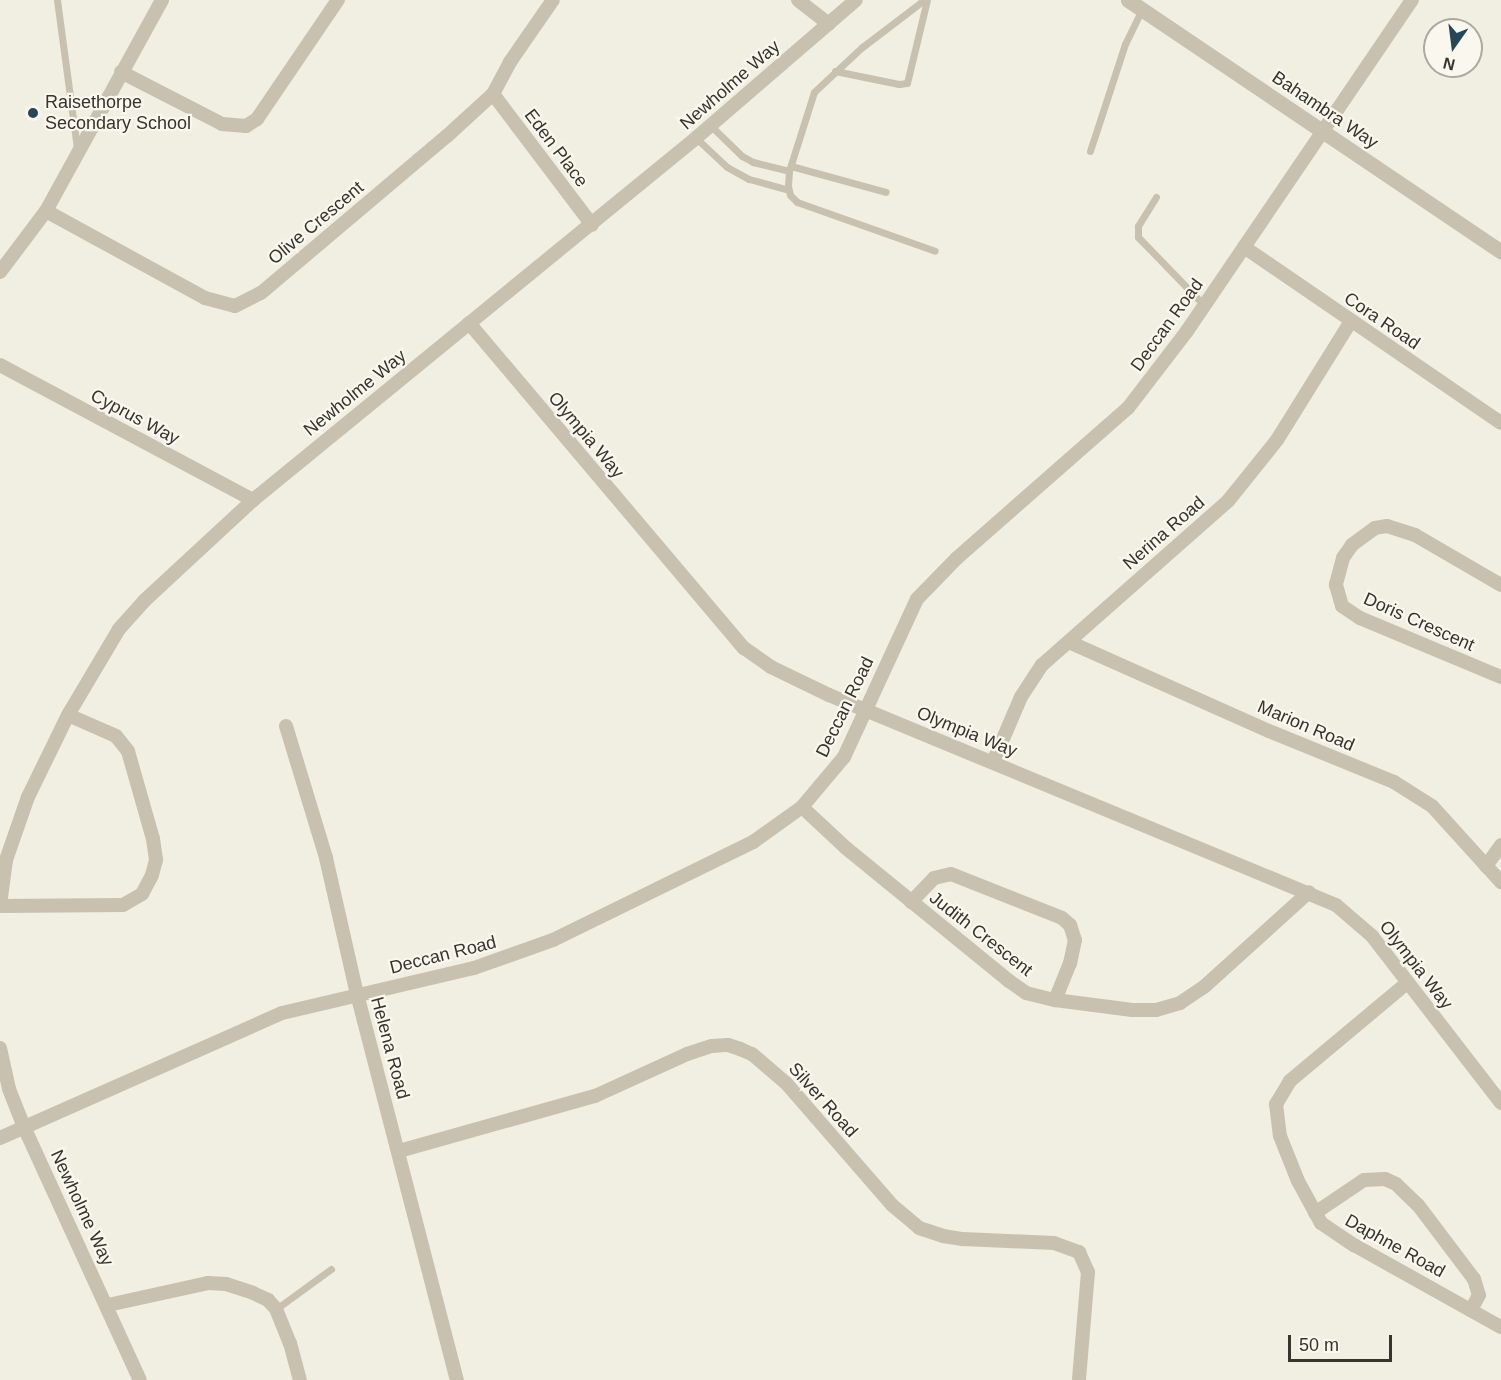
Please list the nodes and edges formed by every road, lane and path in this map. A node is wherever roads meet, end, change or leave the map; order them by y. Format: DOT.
graph roads {
  1 [pos="57,0"];
  2 [pos="162,0"];
  3 [pos="338,0"];
  4 [pos="553,0"];
  5 [pos="798,0"];
  6 [pos="856,0"];
  7 [pos="925,0"];
  8 [pos="1128,0"];
  9 [pos="1412,0"];
  10 [pos="1142,9"];
  11 [pos="829,24"];
  12 [pos="835,71"];
  13 [pos="121,72"];
  14 [pos="493,94"];
  15 [pos="711,126"];
  16 [pos="1323,132"];
  17 [pos="696,138"];
  18 [pos="78,151"];
  19 [pos="1090,151"];
  20 [pos="790,169"];
  21 [pos="789,190"];
  22 [pos="886,192"];
  23 [pos="1156,197"];
  24 [pos="45,210"];
  25 [pos="592,225"];
  26 [pos="1244,247"];
  27 [pos="935,250"];
  28 [pos="1501,252"];
  29 [pos="0,272"];
  30 [pos="1204,305"];
  31 [pos="1351,321"];
  32 [pos="469,323"];
  33 [pos="0,365"];
  34 [pos="1501,423"];
  35 [pos="253,500"];
  36 [pos="1501,585"];
  37 [pos="1070,642"];
  38 [pos="1501,677"];
  39 [pos="866,711"];
  40 [pos="68,715"];
  41 [pos="286,726"];
  42 [pos="993,762"];
  43 [pos="802,807"];
  44 [pos="1501,845"];
  45 [pos="1486,866"];
  46 [pos="1501,882"];
  47 [pos="1309,892"];
  48 [pos="911,902"];
  49 [pos="0,906"];
  50 [pos="1407,983"];
  51 [pos="357,994"];
  52 [pos="1055,1000"];
  53 [pos="0,1048"];
  54 [pos="1499,1097"];
  55 [pos="24,1127"];
  56 [pos="0,1138"];
  57 [pos="399,1151"];
  58 [pos="1315,1214"];
  59 [pos="331,1269"];
  60 [pos="108,1305"];
  61 [pos="276,1309"];
  62 [pos="1471,1310"];
  63 [pos="1501,1327"];
  64 [pos="140,1380"];
  65 [pos="300,1380"];
  66 [pos="457,1380"];
  67 [pos="1079,1380"];
  1 -- 18 [label="lane"];
  2 -- 13 [label="street"];
  3 -- 13 [label="street"];
  4 -- 14 [label="street, Olive Crescent"];
  5 -- 11 [label="street"];
  6 -- 11 [label="street, Newholme Way"];
  7 -- 12 [label="lane"];
  7 -- 12 [label="lane"];
  8 -- 10 [label="street, Bahambra Way"];
  9 -- 16 [label="street, Deccan Road"];
  10 -- 16 [label="street, Bahambra Way"];
  10 -- 19 [label="lane"];
  11 -- 15 [label="street, Newholme Way"];
  12 -- 20 [label="lane"];
  13 -- 18 [label="street"];
  14 -- 24 [label="street, Olive Crescent"];
  14 -- 25 [label="street, Eden Place"];
  15 -- 17 [label="street, Newholme Way"];
  15 -- 20 [label="lane"];
  16 -- 26 [label="street, Deccan Road"];
  16 -- 28 [label="street, Bahambra Way"];
  17 -- 21 [label="lane"];
  17 -- 25 [label="street, Newholme Way"];
  18 -- 24 [label="street"];
  20 -- 21 [label="lane"];
  20 -- 22 [label="lane"];
  21 -- 27 [label="lane"];
  23 -- 30 [label="lane"];
  24 -- 29 [label="street"];
  25 -- 32 [label="street, Newholme Way"];
  26 -- 30 [label="street, Deccan Road"];
  26 -- 31 [label="street, Cora Road"];
  30 -- 39 [label="street, Deccan Road"];
  31 -- 34 [label="street, Cora Road"];
  31 -- 37 [label="street, Nerina Road"];
  32 -- 35 [label="street, Newholme Way"];
  32 -- 39 [label="street, Olympia Way"];
  33 -- 35 [label="street, Cyprus Way"];
  35 -- 40 [label="street, Newholme Way"];
  36 -- 38 [label="street, Doris Crescent"];
  37 -- 42 [label="street, Nerina Road"];
  37 -- 45 [label="street, Marion Road"];
  39 -- 42 [label="street, Olympia Way"];
  39 -- 43 [label="street, Deccan Road"];
  40 -- 49 [label="street, Newholme Way"];
  40 -- 49 [label="street"];
  41 -- 51 [label="street, Helena Road"];
  42 -- 47 [label="street, Olympia Way"];
  43 -- 48 [label="street, Judith Crescent"];
  43 -- 51 [label="street, Deccan Road"];
  44 -- 45 [label="street"];
  45 -- 46 [label="street, Marion Road"];
  47 -- 50 [label="street, Olympia Way"];
  47 -- 52 [label="street, Judith Crescent"];
  48 -- 52 [label="street, Judith Crescent"];
  48 -- 52 [label="street"];
  50 -- 54 [label="street, Olympia Way"];
  50 -- 58 [label="street, Daphne Road"];
  51 -- 55 [label="street, Deccan Road"];
  51 -- 57 [label="street, Helena Road"];
  53 -- 55 [label="street, Newholme Way"];
  55 -- 56 [label="street, Deccan Road"];
  55 -- 60 [label="street, Newholme Way"];
  57 -- 66 [label="street, Helena Road"];
  57 -- 67 [label="street, Silver Road"];
  58 -- 62 [label="street, Daphne Road"];
  58 -- 62 [label="street"];
  59 -- 61 [label="lane"];
  60 -- 61 [label="street"];
  60 -- 64 [label="street, Newholme Way"];
  61 -- 65 [label="street"];
  62 -- 63 [label="street, Daphne Road"];
}
